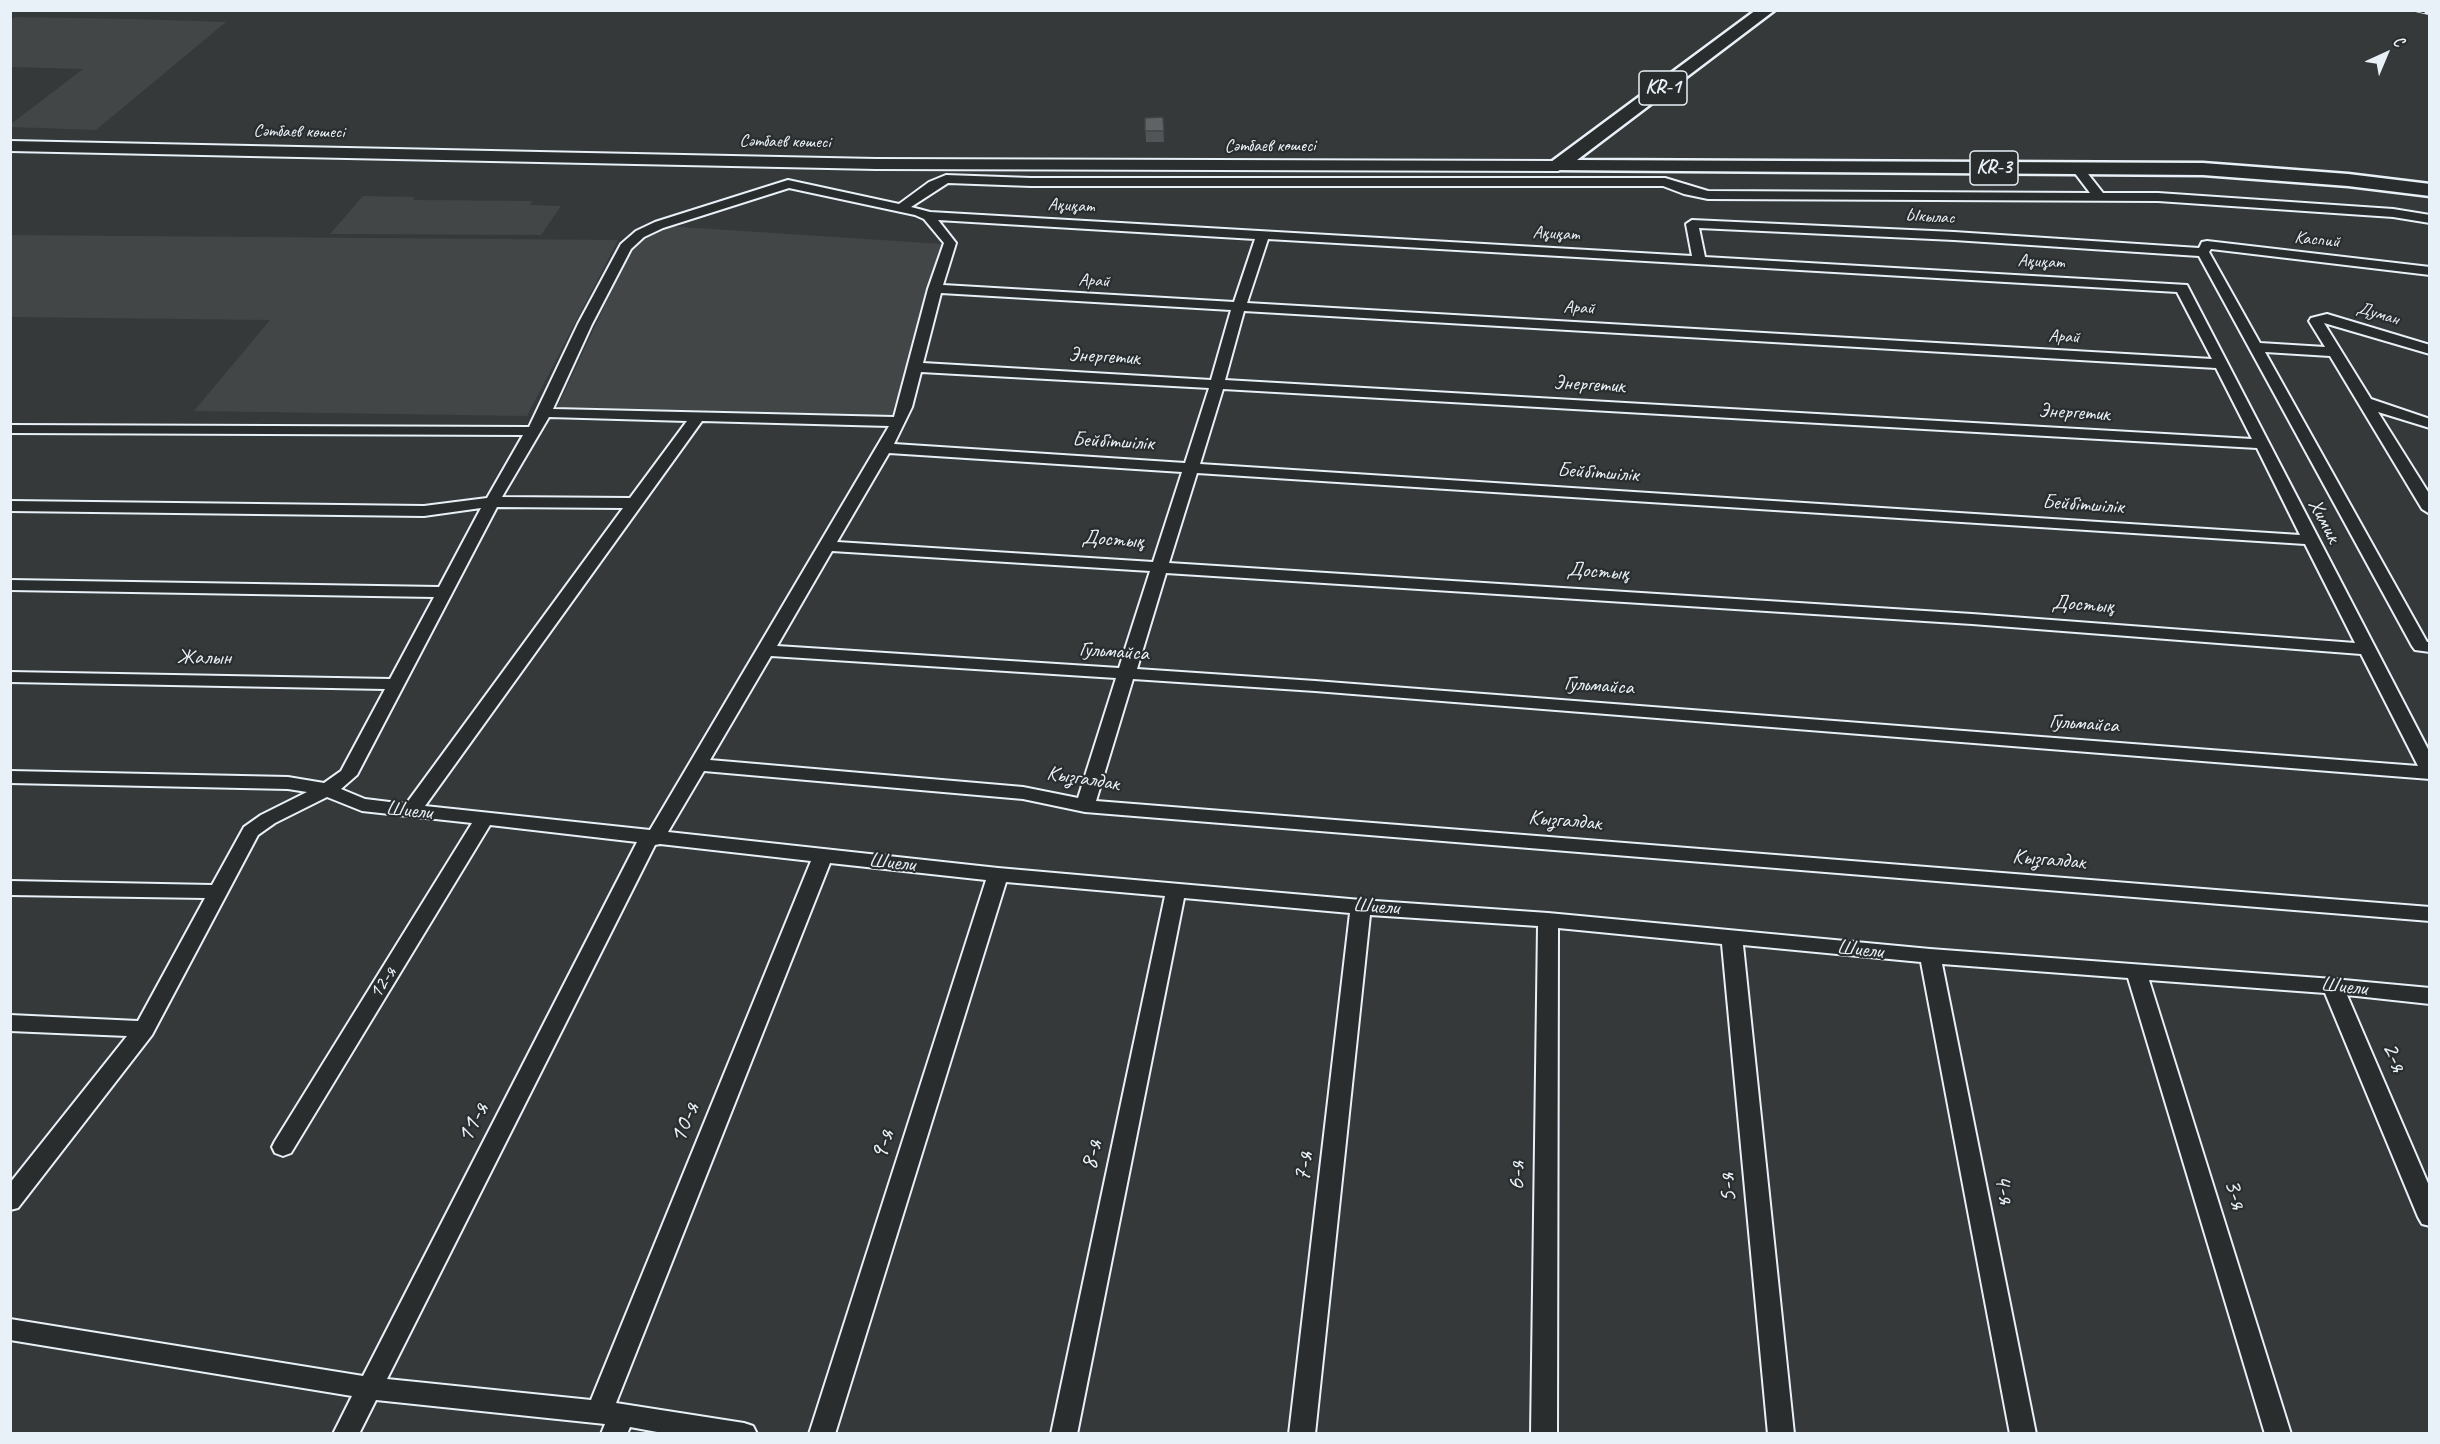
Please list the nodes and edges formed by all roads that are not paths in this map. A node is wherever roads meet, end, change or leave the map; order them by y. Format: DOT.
graph roads {
  1 [pos="1767,10"];
  2 [pos="10,146"];
  3 [pos="796,162"];
  4 [pos="1558,166"];
  5 [pos="2077,168"];
  6 [pos="1662,174"];
  7 [pos="788,184"];
  8 [pos="2430,190"];
  9 [pos="2099,196"];
  10 [pos="901,208"];
  11 [pos="928,216"];
  12 [pos="2430,219"];
  13 [pos="1263,235"];
  14 [pos="2203,252"];
  15 [pos="1699,260"];
  16 [pos="2402,268"];
  17 [pos="2430,271"];
  18 [pos="2430,278"];
  19 [pos="2182,288"];
  20 [pos="935,289"];
  21 [pos="1239,306"];
  22 [pos="2254,347"];
  23 [pos="2430,350"];
  24 [pos="2335,352"];
  25 [pos="2220,364"];
  26 [pos="915,367"];
  27 [pos="1217,384"];
  28 [pos="2364,402"];
  29 [pos="544,413"];
  30 [pos="698,416"];
  31 [pos="899,422"];
  32 [pos="2430,424"];
  33 [pos="10,429"];
  34 [pos="531,431"];
  35 [pos="2260,444"];
  36 [pos="884,448"];
  37 [pos="1191,467"];
  38 [pos="492,502"];
  39 [pos="637,503"];
  40 [pos="10,506"];
  41 [pos="2430,509"];
  42 [pos="2311,540"];
  43 [pos="826,546"];
  44 [pos="1162,565"];
  45 [pos="10,585"];
  46 [pos="445,592"];
  47 [pos="2430,647"];
  48 [pos="2366,649"];
  49 [pos="765,651"];
  50 [pos="1125,675"];
  51 [pos="10,677"];
  52 [pos="396,684"];
  53 [pos="698,765"];
  54 [pos="2430,773"];
  55 [pos="10,777"];
  56 [pos="327,790"];
  57 [pos="1085,806"];
  58 [pos="411,811"];
  59 [pos="484,819"];
  60 [pos="652,838"];
  61 [pos="823,855"];
  62 [pos="998,874"];
  63 [pos="10,888"];
  64 [pos="1176,889"];
  65 [pos="218,892"];
  66 [pos="1361,907"];
  67 [pos="2430,914"];
  68 [pos="1548,920"];
  69 [pos="1732,937"];
  70 [pos="1930,956"];
  71 [pos="2136,971"];
  72 [pos="2333,986"];
  73 [pos="2430,996"];
  74 [pos="10,1023"];
  75 [pos="144,1029"];
  76 [pos="283,1147"];
  77 [pos="10,1201"];
  78 [pos="2430,1217"];
  79 [pos="10,1329"];
  80 [pos="371,1388"];
  81 [pos="611,1420"];
  82 [pos="346,1434"];
  83 [pos="744,1434"];
  84 [pos="822,1434"];
  85 [pos="1064,1434"];
  86 [pos="1302,1434"];
  87 [pos="1544,1434"];
  88 [pos="1781,1434"];
  89 [pos="2023,1434"];
  90 [pos="2278,1434"];
  1 -- 4 [label="main road, KR-1"];
  2 -- 3 [label="main road, Сәтбаев көшесі / KR-3"];
  3 -- 4 [label="main road, Сәтбаев көшесі / KR-3"];
  3 -- 7 [label="street"];
  4 -- 6 [label="main road, KR-3"];
  5 -- 6 [label="main road, KR-3"];
  5 -- 8 [label="main road, KR-3"];
  5 -- 9 [label="street"];
  6 -- 9 [label="street"];
  6 -- 10 [label="street"];
  7 -- 10 [label="street, Ақиқат"];
  7 -- 29 [label="street"];
  9 -- 12 [label="street"];
  10 -- 11 [label="street, Ақиқат"];
  11 -- 13 [label="street, Ақиқат"];
  11 -- 20 [label="street, 11-я"];
  13 -- 15 [label="street, Ақиқат"];
  13 -- 21 [label="street"];
  14 -- 15 [label="street, Ыкылас"];
  14 -- 16 [label="street, Каспий"];
  14 -- 22 [label="street"];
  15 -- 19 [label="street, Ақиқат"];
  16 -- 17 [label="street, Каспий"];
  16 -- 18 [label="street"];
  19 -- 25 [label="street, Химик"];
  20 -- 21 [label="street, Арай"];
  20 -- 26 [label="street, 11-я"];
  21 -- 25 [label="street, Арай"];
  21 -- 27 [label="street"];
  22 -- 24 [label="street"];
  22 -- 47 [label="street"];
  23 -- 24 [label="street, Думан"];
  24 -- 28 [label="street"];
  25 -- 35 [label="street, Химик"];
  26 -- 27 [label="street, Энергетик"];
  26 -- 31 [label="street, 11-я"];
  27 -- 35 [label="street, Энергетик"];
  27 -- 37 [label="street"];
  28 -- 32 [label="street"];
  28 -- 41 [label="street"];
  29 -- 30 [label="street"];
  29 -- 34 [label="street"];
  30 -- 31 [label="street"];
  30 -- 39 [label="street"];
  31 -- 36 [label="street, 11-я"];
  33 -- 34 [label="street"];
  34 -- 38 [label="street"];
  35 -- 42 [label="street, Химик"];
  36 -- 37 [label="street, Бейбітшілік"];
  36 -- 43 [label="street, 11-я"];
  37 -- 42 [label="street, Бейбітшілік"];
  37 -- 44 [label="street"];
  38 -- 39 [label="street"];
  38 -- 40 [label="street"];
  38 -- 46 [label="street"];
  39 -- 58 [label="street"];
  42 -- 48 [label="street, Химик"];
  43 -- 44 [label="street, Достық"];
  43 -- 49 [label="street, 11-я"];
  44 -- 48 [label="street, Достық"];
  44 -- 50 [label="street"];
  45 -- 46 [label="street"];
  46 -- 52 [label="street"];
  48 -- 54 [label="street, Химик"];
  49 -- 50 [label="street, Гульмайса"];
  49 -- 53 [label="street, 11-я"];
  50 -- 54 [label="street, Гульмайса"];
  50 -- 57 [label="street"];
  51 -- 52 [label="street, Жалын"];
  52 -- 56 [label="street"];
  53 -- 57 [label="street, Кызгалдак"];
  53 -- 60 [label="street, 11-я"];
  55 -- 56 [label="street, Шиели"];
  56 -- 58 [label="street, Шиели"];
  56 -- 65 [label="street"];
  57 -- 67 [label="street, Кызгалдак"];
  58 -- 59 [label="street, Шиели"];
  59 -- 60 [label="street, Шиели"];
  59 -- 76 [label="street, 12-я"];
  60 -- 61 [label="street, Шиели"];
  60 -- 80 [label="street, 11-я"];
  61 -- 62 [label="street, Шиели"];
  61 -- 81 [label="street, 10-я"];
  62 -- 64 [label="street, Шиели"];
  62 -- 84 [label="street, 9-я"];
  63 -- 65 [label="street"];
  64 -- 66 [label="street, Шиели"];
  64 -- 85 [label="street, 8-я"];
  65 -- 75 [label="street"];
  66 -- 68 [label="street, Шиели"];
  66 -- 86 [label="street, 7-я"];
  68 -- 69 [label="street, Шиели"];
  68 -- 87 [label="street, 6-я"];
  69 -- 70 [label="street, Шиели"];
  69 -- 88 [label="street, 5-я"];
  70 -- 71 [label="street, Шиели"];
  70 -- 89 [label="street, 4-я"];
  71 -- 72 [label="street, Шиели"];
  71 -- 90 [label="street, 3-я"];
  72 -- 73 [label="street, Шиели"];
  72 -- 78 [label="street, 2-я"];
  74 -- 75 [label="street"];
  75 -- 77 [label="street"];
  79 -- 80 [label="street"];
  80 -- 81 [label="street"];
  80 -- 82 [label="street, 11-я"];
  81 -- 83 [label="street"];
}
